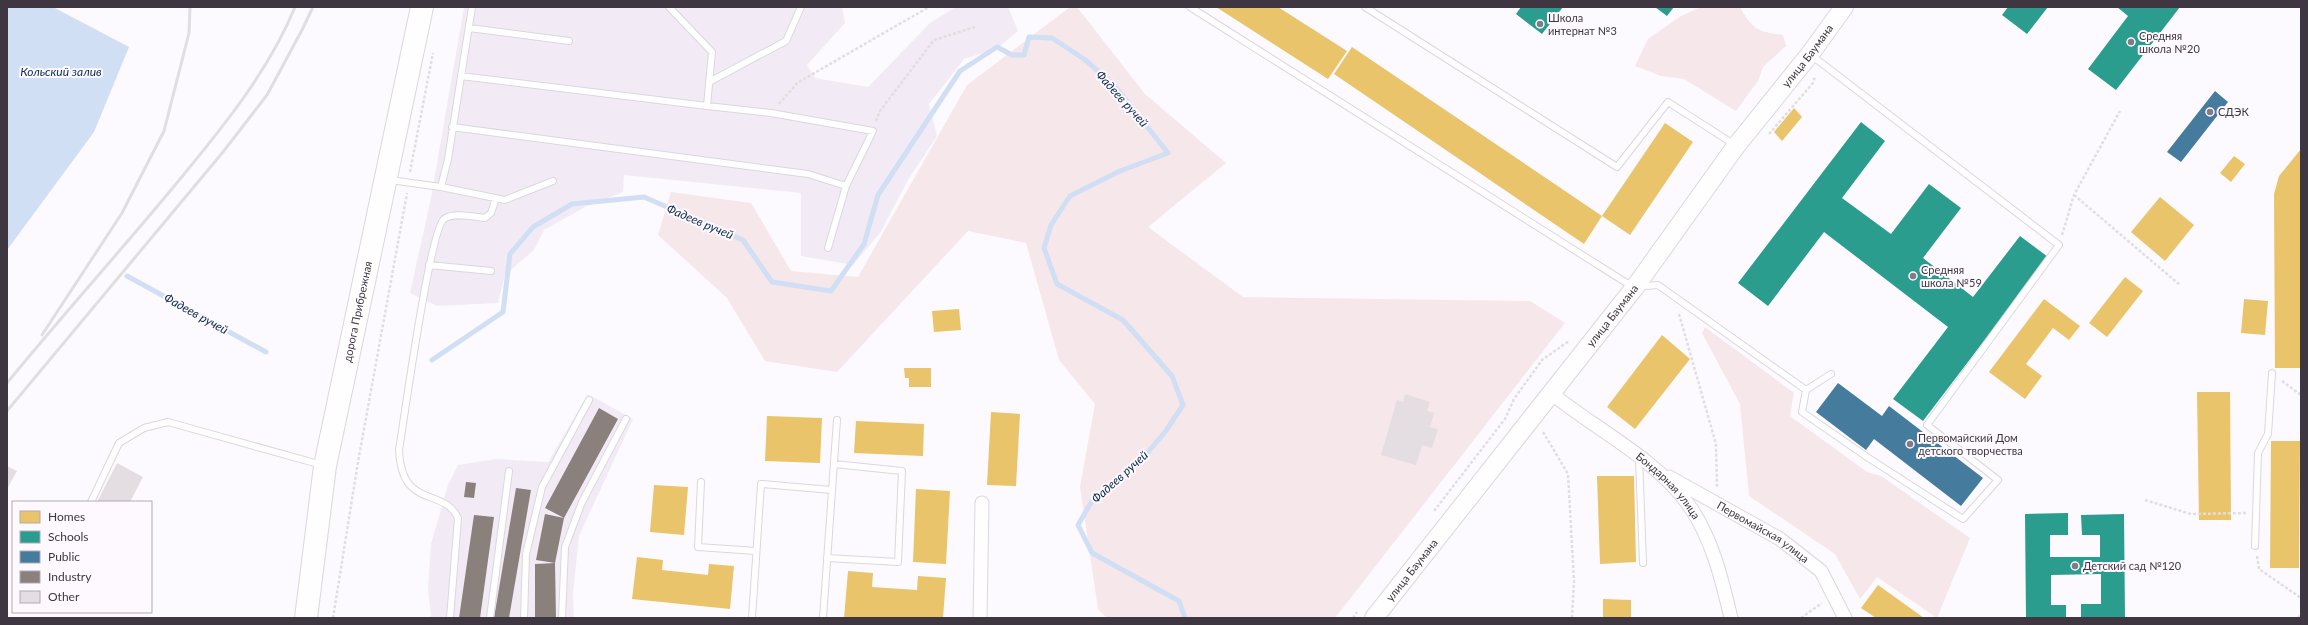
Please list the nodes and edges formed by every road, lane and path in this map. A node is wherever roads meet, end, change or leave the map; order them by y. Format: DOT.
graph roads {
  1 [pos="472,7"];
  2 [pos="669,7"];
  3 [pos="802,7"];
  4 [pos="929,7"];
  5 [pos="1190,7"];
  6 [pos="1365,7"];
  7 [pos="1844,7"];
  8 [pos="419,12"];
  9 [pos="975,27"];
  10 [pos="469,28"];
  11 [pos="569,41"];
  12 [pos="434,52"];
  13 [pos="1810,54"];
  14 [pos="461,76"];
  15 [pos="709,82"];
  16 [pos="708,106"];
  17 [pos="2120,111"];
  18 [pos="771,113"];
  19 [pos="452,127"];
  20 [pos="873,131"];
  21 [pos="1736,146"];
  22 [pos="386,179"];
  23 [pos="553,181"];
  24 [pos="408,184"];
  25 [pos="846,186"];
  26 [pos="441,188"];
  27 [pos="2074,195"];
  28 [pos="496,198"];
  29 [pos="2059,244"];
  30 [pos="828,248"];
  31 [pos="429,265"];
  32 [pos="491,271"];
  33 [pos="2180,285"];
  34 [pos="1635,287"];
  35 [pos="1673,295"];
  36 [pos="2272,373"];
  37 [pos="1831,374"];
  38 [pos="1806,390"];
  39 [pos="1551,392"];
  40 [pos="2301,395"];
  41 [pos="589,400"];
  42 [pos="626,419"];
  43 [pos="837,420"];
  44 [pos="1639,457"];
  45 [pos="834,464"];
  46 [pos="325,466"];
  47 [pos="509,471"];
  48 [pos="1657,471"];
  49 [pos="701,482"];
  50 [pos="832,490"];
  51 [pos="2145,500"];
  52 [pos="91,501"];
  53 [pos="982,503"];
  54 [pos="1718,504"];
  55 [pos="2256,512"];
  56 [pos="2255,546"];
  57 [pos="756,552"];
  58 [pos="827,558"];
  59 [pos="1643,563"];
  60 [pos="2301,598"];
  61 [pos="1836,599"];
  62 [pos="2301,615"];
  63 [pos="306,618"];
  64 [pos="333,618"];
  65 [pos="450,618"];
  66 [pos="490,618"];
  67 [pos="524,618"];
  68 [pos="562,618"];
  69 [pos="752,618"];
  70 [pos="822,618"];
  71 [pos="980,618"];
  72 [pos="1374,618"];
  73 [pos="1731,618"];
  74 [pos="1801,618"];
  75 [pos="1845,618"];
  76 [pos="2298,618"];
  1 -- 10 [label="lane"];
  2 -- 15 [label="lane"];
  3 -- 15 [label="lane"];
  4 -- 18 [label="path"];
  5 -- 34 [label="lane"];
  6 -- 21 [label="lane"];
  7 -- 13 [label="street, улица Баумана"];
  8 -- 22 [label="highway, дорога Прибрежная"];
  9 -- 20 [label="path"];
  10 -- 11 [label="lane"];
  10 -- 14 [label="lane"];
  12 -- 24 [label="path"];
  13 -- 21 [label="street, улица Баумана"];
  13 -- 29 [label="lane"];
  14 -- 16 [label="lane"];
  14 -- 19 [label="lane"];
  15 -- 16 [label="lane"];
  16 -- 18 [label="lane"];
  17 -- 27 [label="path"];
  18 -- 20 [label="lane"];
  19 -- 25 [label="lane"];
  19 -- 26 [label="lane"];
  20 -- 25 [label="lane"];
  21 -- 34 [label="street, улица Баумана"];
  22 -- 24 [label="lane"];
  22 -- 46 [label="highway, дорога Прибрежная"];
  23 -- 28 [label="lane"];
  24 -- 26 [label="lane"];
  24 -- 64 [label="path"];
  25 -- 30 [label="lane"];
  26 -- 28 [label="lane"];
  27 -- 29 [label="path"];
  27 -- 33 [label="path"];
  28 -- 31 [label="lane"];
  29 -- 38 [label="lane"];
  31 -- 32 [label="lane"];
  31 -- 65 [label="lane"];
  34 -- 35 [label="lane"];
  34 -- 39 [label="street, улица Баумана"];
  35 -- 38 [label="lane"];
  35 -- 54 [label="path"];
  36 -- 40 [label="path"];
  36 -- 55 [label="lane"];
  37 -- 38 [label="lane"];
  39 -- 44 [label="street, Бондарная улица"];
  39 -- 72 [label="street, улица Баумана"];
  41 -- 67 [label="lane"];
  42 -- 68 [label="lane"];
  43 -- 45 [label="lane"];
  44 -- 48 [label="street, Бондарная улица"];
  44 -- 59 [label="lane"];
  45 -- 50 [label="lane"];
  45 -- 58 [label="lane"];
  46 -- 52 [label="lane"];
  46 -- 63 [label="highway, дорога Прибрежная"];
  47 -- 66 [label="lane"];
  48 -- 54 [label="street, Первомайская улица"];
  48 -- 73 [label="street, Бондарная улица"];
  49 -- 57 [label="lane"];
  50 -- 57 [label="lane"];
  50 -- 58 [label="lane"];
  51 -- 55 [label="path"];
  53 -- 71 [label="street"];
  54 -- 61 [label="street, Первомайская улица"];
  55 -- 56 [label="lane"];
  56 -- 60 [label="path"];
  57 -- 69 [label="lane"];
  58 -- 70 [label="lane"];
  61 -- 74 [label="path"];
  61 -- 75 [label="street, Первомайская улица"];
  62 -- 76 [label="path"];
}
